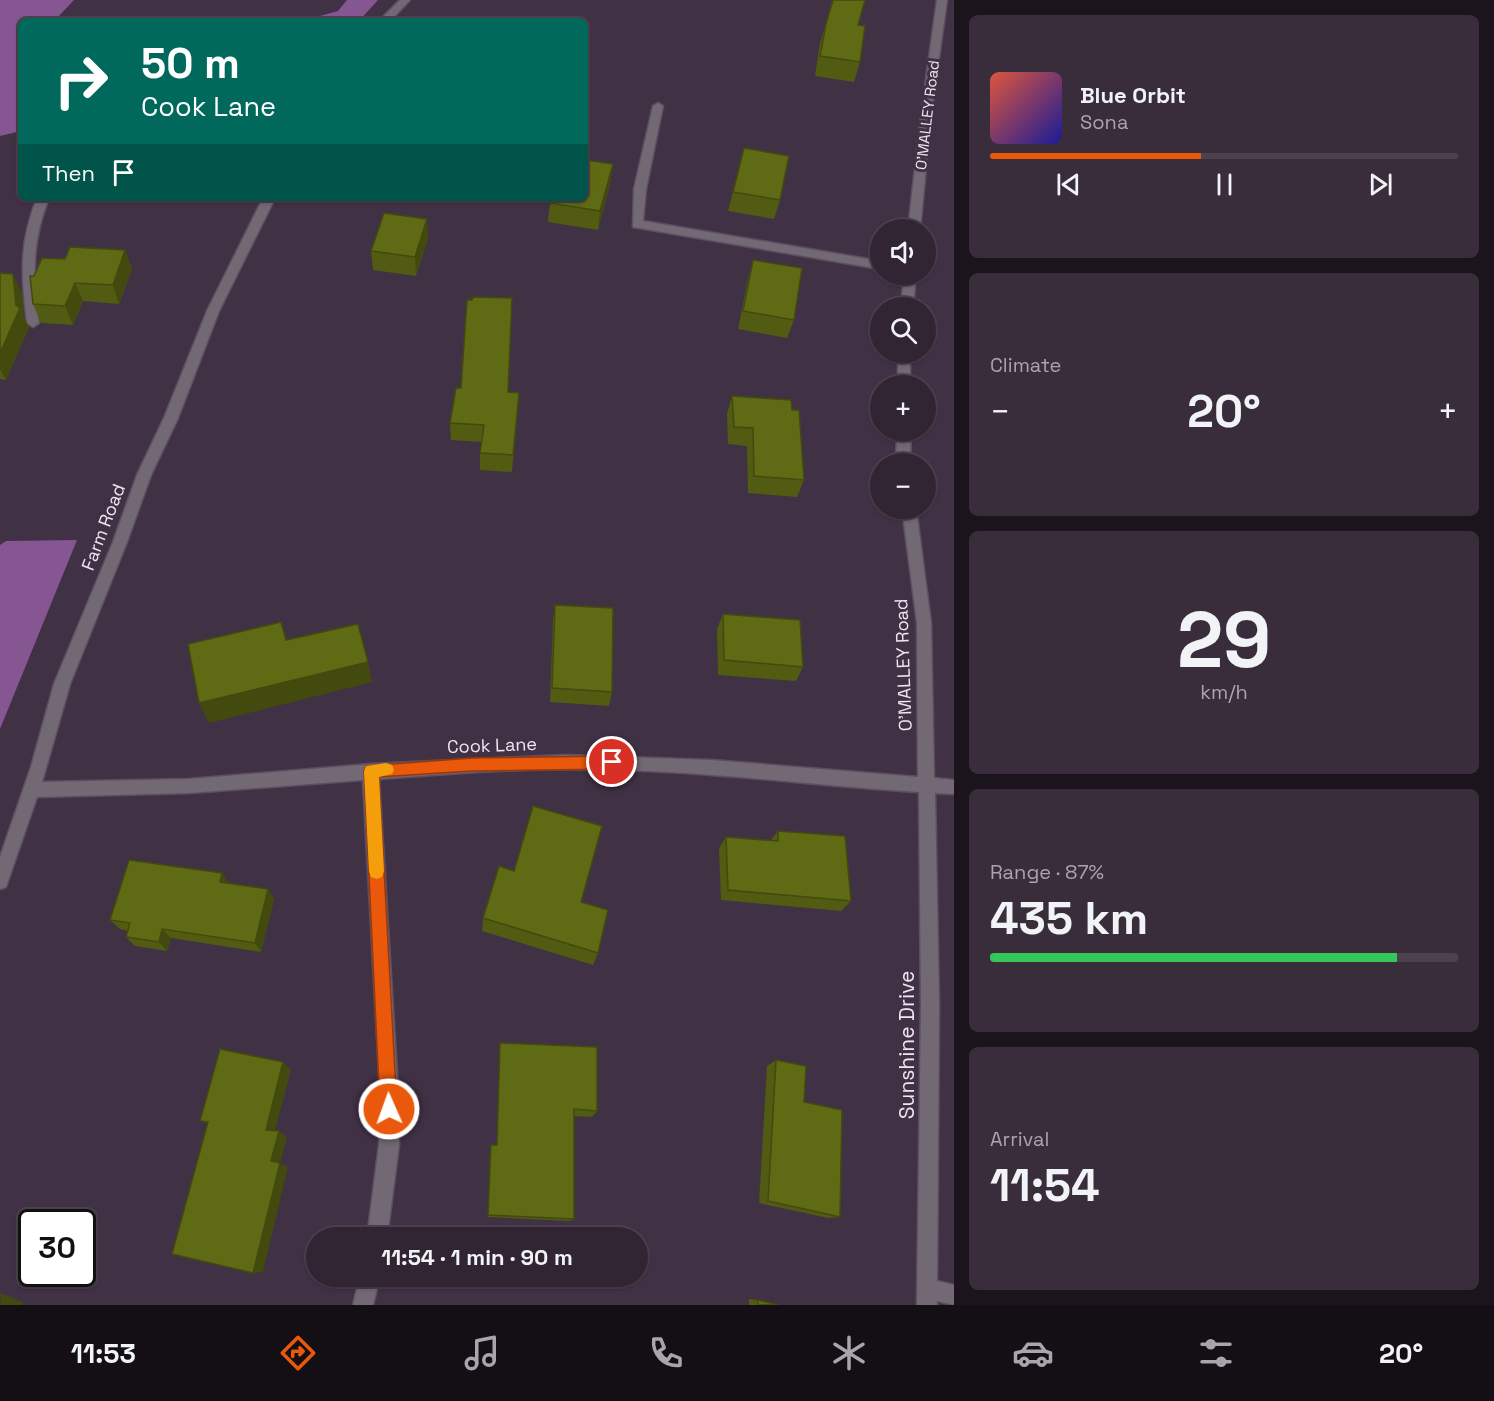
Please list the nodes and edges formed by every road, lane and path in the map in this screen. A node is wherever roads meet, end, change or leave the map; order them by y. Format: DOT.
graph roads {
  1 [pos="405,0"];
  2 [pos="942,0"];
  3 [pos="387,18"];
  4 [pos="658,106"];
  5 [pos="42,201"];
  6 [pos="268,201"];
  7 [pos="916,219"];
  8 [pos="870,263"];
  9 [pos="33,323"];
  10 [pos="910,519"];
  11 [pos="371,771"];
  12 [pos="927,785"];
  13 [pos="954,787"];
  14 [pos="31,790"];
  15 [pos="0,881"];
  16 [pos="378,1227"];
  17 [pos="367,1287"];
  18 [pos="954,1295"];
  19 [pos="927,1297"];
  20 [pos="363,1305"];
  1 -- 3 [label="street"];
  2 -- 7 [label="street, O'MALLEY Road"];
  4 -- 8 [label="street"];
  5 -- 9 [label="street"];
  6 -- 14 [label="street, Farm Road"];
  10 -- 12 [label="street, O'MALLEY Road"];
  11 -- 12 [label="street, Cook Lane"];
  11 -- 14 [label="street, Cook Lane"];
  11 -- 16 [label="street"];
  12 -- 13 [label="street, Cook Lane"];
  12 -- 19 [label="street, Sunshine Drive"];
  14 -- 15 [label="street, Farm Road"];
  17 -- 20 [label="street"];
  18 -- 19 [label="street"];
}
